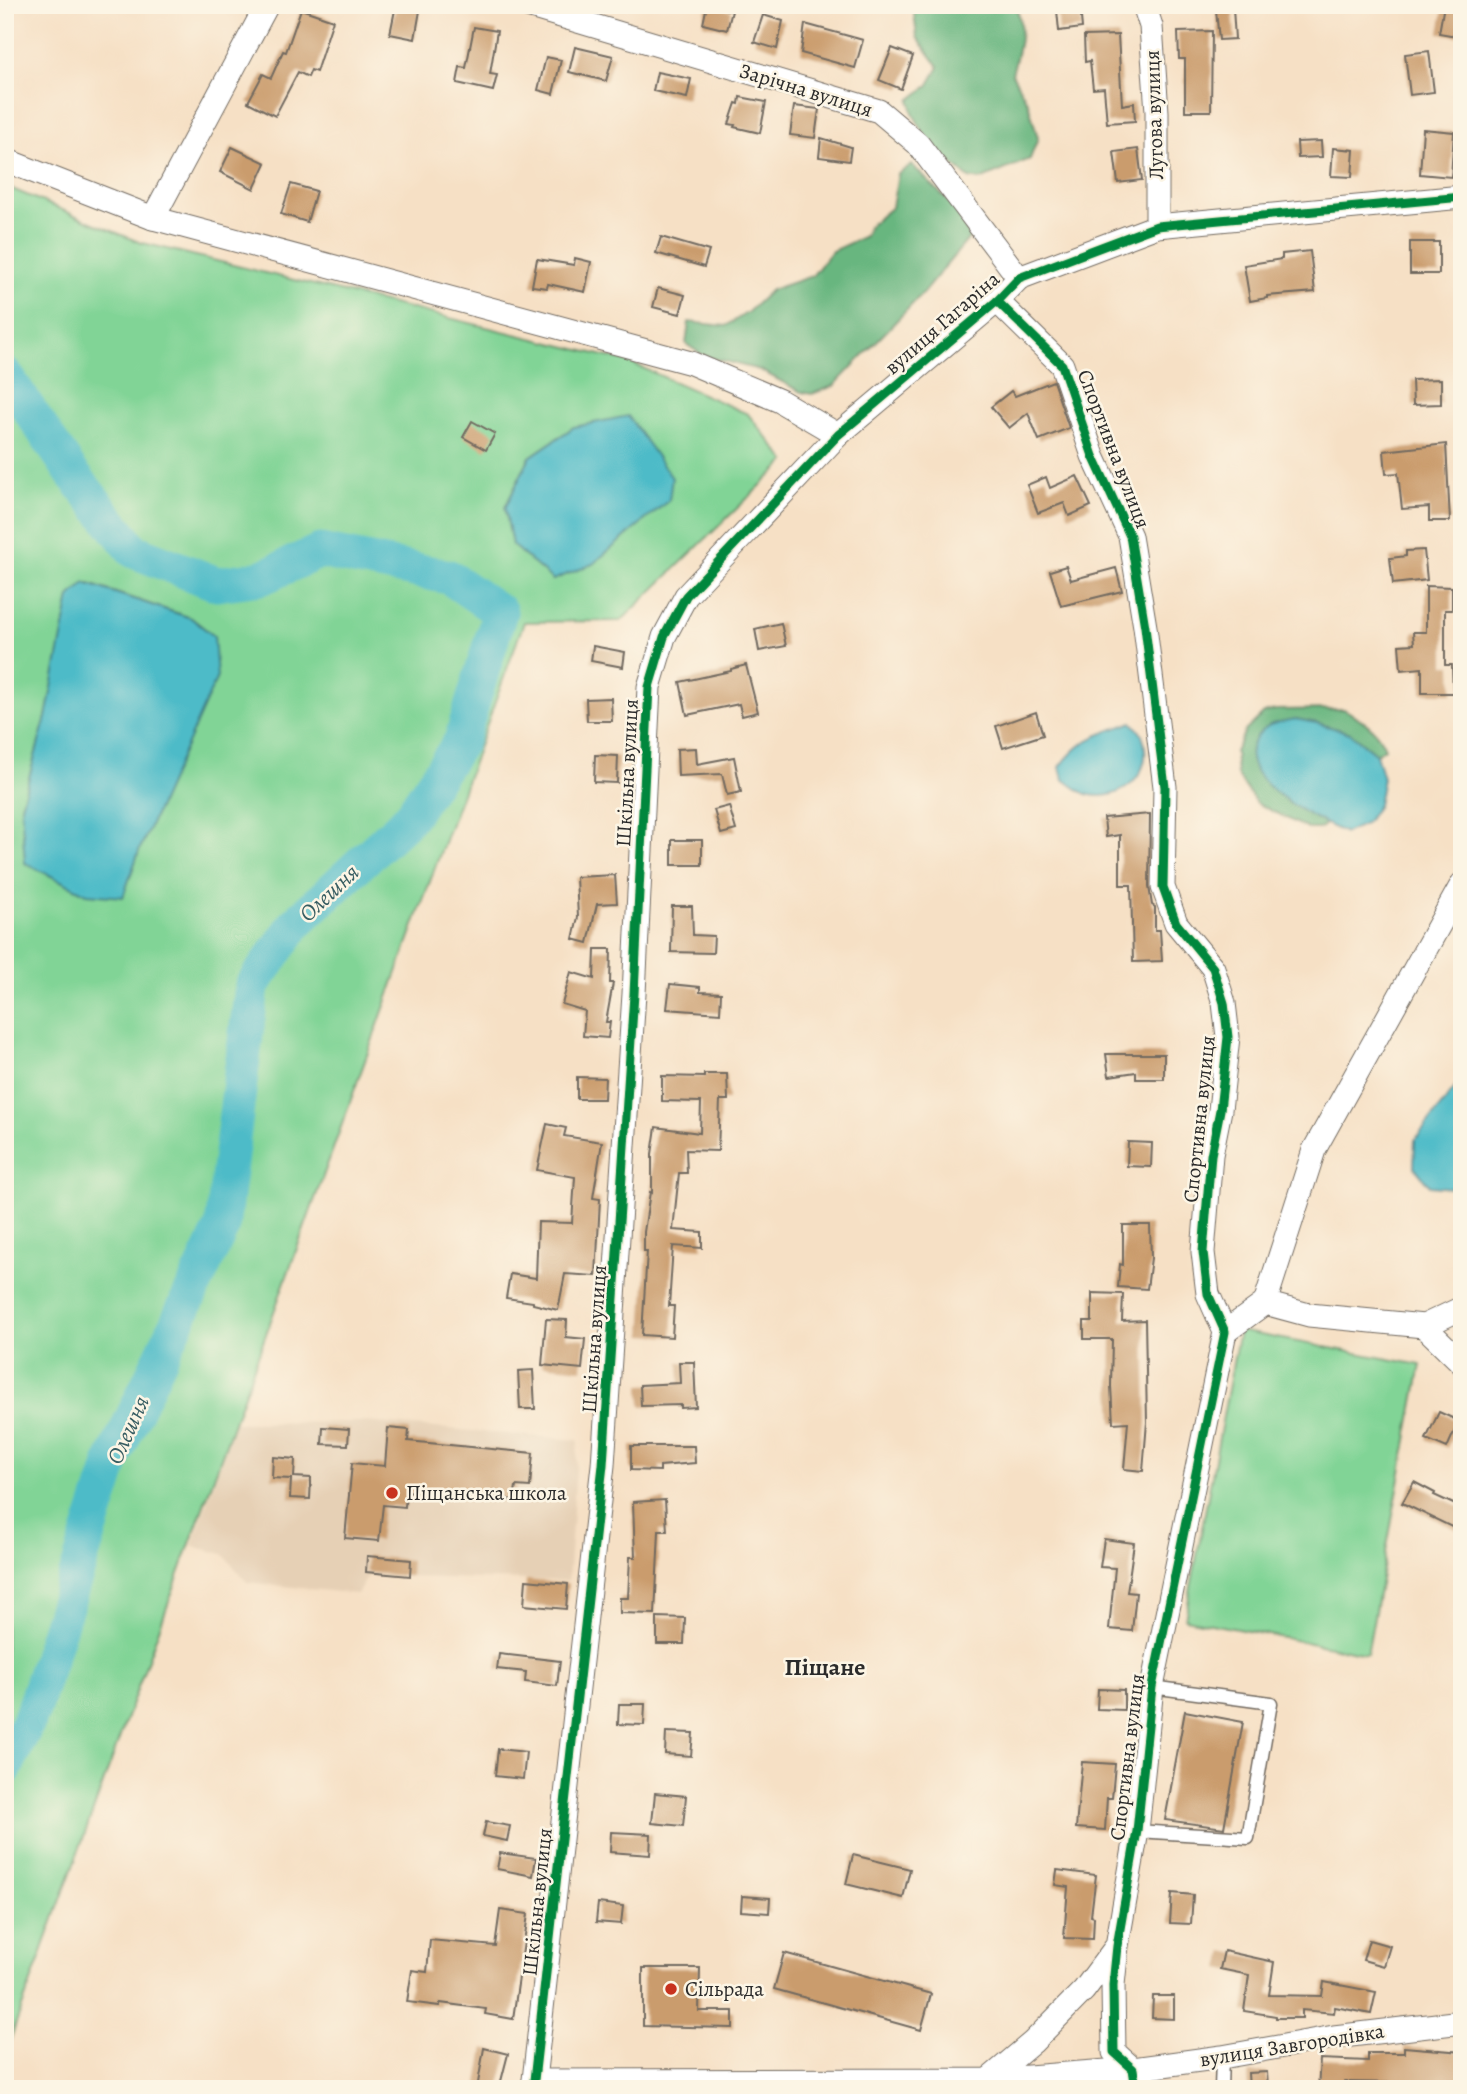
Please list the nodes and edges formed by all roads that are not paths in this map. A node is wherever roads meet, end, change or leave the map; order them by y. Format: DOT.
graph roads {
  1 [pos="267,5"];
  2 [pos="524,5"];
  3 [pos="1144,5"];
  4 [pos="5,160"];
  5 [pos="1462,197"];
  6 [pos="153,218"];
  7 [pos="1157,226"];
  8 [pos="1019,278"];
  9 [pos="997,301"];
  10 [pos="838,435"];
  11 [pos="686,596"];
  12 [pos="1462,884"];
  13 [pos="1265,1303"];
  14 [pos="1462,1308"];
  15 [pos="1424,1326"];
  16 [pos="1225,1332"];
  17 [pos="1462,1363"];
  18 [pos="1152,1686"];
  19 [pos="1137,1831"];
  20 [pos="1117,1946"];
  21 [pos="1462,2022"];
  22 [pos="1222,2057"];
  23 [pos="1134,2079"];
  24 [pos="988,2080"];
  25 [pos="534,2085"];
  26 [pos="1221,2089"];
  1 -- 6 [label="street"];
  2 -- 8 [label="street, Зарічна вулиця"];
  3 -- 7 [label="street, Лугова вулиця"];
  4 -- 6 [label="street"];
  5 -- 7 [label="street, вулиця Гагаріна"];
  6 -- 10 [label="street"];
  7 -- 8 [label="street, вулиця Гагаріна"];
  8 -- 9 [label="street, вулиця Гагаріна"];
  9 -- 10 [label="street, вулиця Гагаріна"];
  9 -- 16 [label="street, Спортивна вулиця"];
  10 -- 11 [label="street, вулиця Гагаріна"];
  11 -- 25 [label="street, Шкільна вулиця"];
  12 -- 13 [label="street"];
  13 -- 15 [label="street"];
  13 -- 16 [label="street"];
  14 -- 15 [label="street"];
  15 -- 17 [label="street"];
  16 -- 18 [label="street, Спортивна вулиця"];
  18 -- 19 [label="street, Спортивна вулиця"];
  18 -- 19 [label="lane"];
  19 -- 20 [label="street, Спортивна вулиця"];
  20 -- 23 [label="street, Спортивна вулиця"];
  20 -- 24 [label="street"];
  21 -- 22 [label="street, вулиця Завгородівка"];
  22 -- 23 [label="street, вулиця Завгородівка"];
  22 -- 26 [label="lane"];
  23 -- 24 [label="street, вулиця Завгородівка"];
  24 -- 25 [label="street, вулиця Завгородівка"];
}
